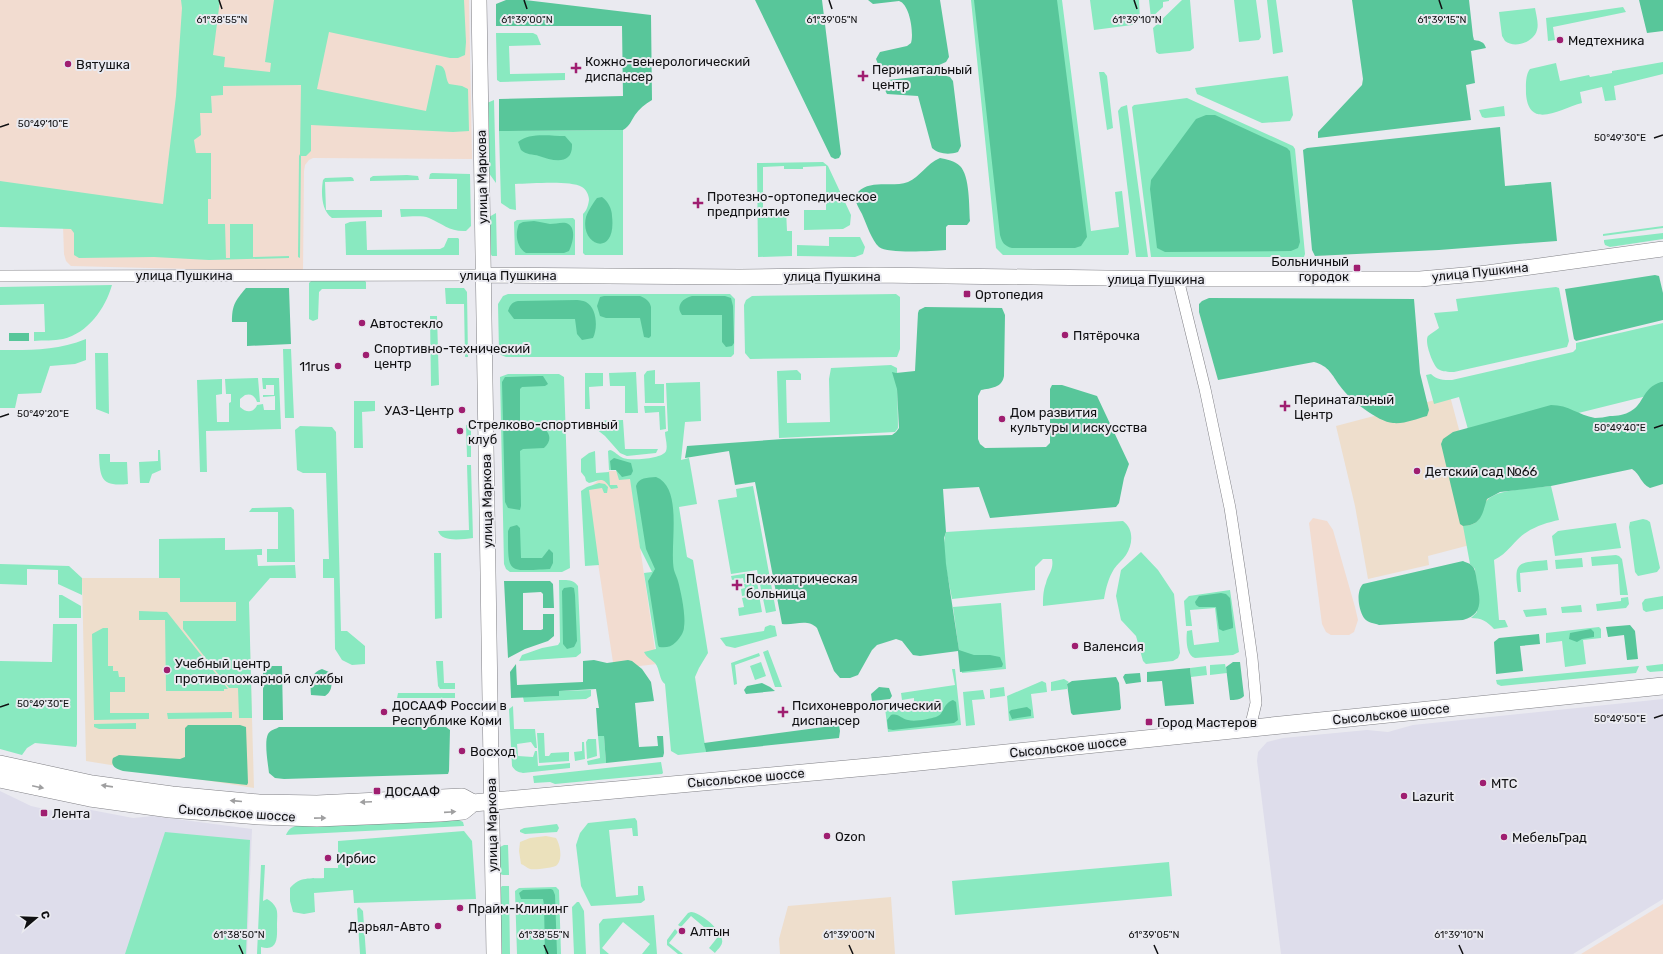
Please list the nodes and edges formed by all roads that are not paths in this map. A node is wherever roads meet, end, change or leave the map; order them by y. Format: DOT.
graph roads {
  1 [pos="479,0"];
  2 [pos="1663,250"];
  3 [pos="484,275"];
  4 [pos="0,276"];
  5 [pos="1178,279"];
  6 [pos="1663,686"];
  7 [pos="1250,728"];
  8 [pos="0,764"];
  9 [pos="0,779"];
  10 [pos="491,802"];
  11 [pos="473,803"];
  12 [pos="494,954"];
  1 -- 3 [label="street, улица Маркова"];
  2 -- 5 [label="street, улица Пушкина"];
  3 -- 4 [label="street, улица Пушкина"];
  3 -- 5 [label="street, улица Пушкина"];
  3 -- 10 [label="street, улица Маркова"];
  5 -- 7 [label="street"];
  6 -- 7 [label="main road, Сысольское шоссе"];
  7 -- 10 [label="main road, Сысольское шоссе"];
  11 -- 8 [label="main road, Сысольское шоссе, one-way"];
  9 -- 11 [label="main road, Сысольское шоссе, one-way"];
  10 -- 11 [label="main road, Сысольское шоссе"];
  10 -- 12 [label="street, улица Маркова"];
}
